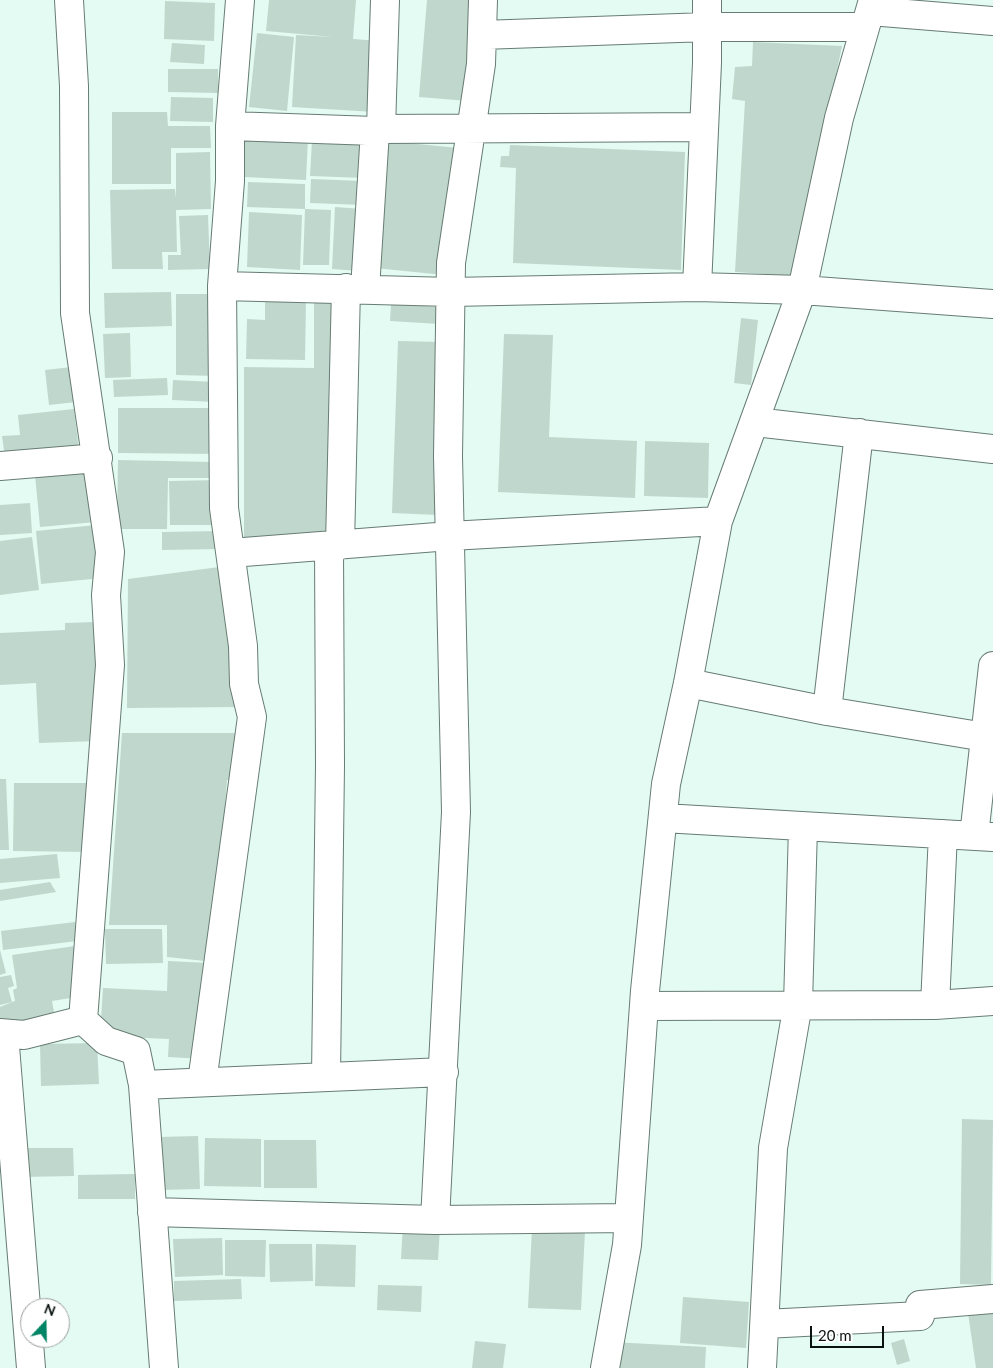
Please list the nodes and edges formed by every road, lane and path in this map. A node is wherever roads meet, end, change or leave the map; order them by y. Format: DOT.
graph roads {
  1 [pos="69,0"];
  2 [pos="240,0"];
  3 [pos="385,0"];
  4 [pos="483,0"];
  5 [pos="707,0"];
  6 [pos="869,13"];
  7 [pos="993,21"];
  8 [pos="707,28"];
  9 [pos="482,35"];
  10 [pos="230,126"];
  11 [pos="704,127"];
  12 [pos="471,128"];
  13 [pos="378,130"];
  14 [pos="222,286"];
  15 [pos="697,287"];
  16 [pos="356,288"];
  17 [pos="802,290"];
  18 [pos="451,292"];
  19 [pos="993,304"];
  20 [pos="755,422"];
  21 [pos="859,434"];
  22 [pos="993,449"];
  23 [pos="98,458"];
  24 [pos="0,466"];
  25 [pos="718,521"];
  26 [pos="450,536"];
  27 [pos="334,545"];
  28 [pos="231,553"];
  29 [pos="993,666"];
  30 [pos="688,683"];
  31 [pos="827,711"];
  32 [pos="985,737"];
  33 [pos="662,818"];
  34 [pos="803,827"];
  35 [pos="943,834"];
  36 [pos="984,836"];
  37 [pos="993,1001"];
  38 [pos="798,1004"];
  39 [pos="644,1006"];
  40 [pos="935,1006"];
  41 [pos="83,1020"];
  42 [pos="2,1033"];
  43 [pos="444,1072"];
  44 [pos="326,1076"];
  45 [pos="202,1082"];
  46 [pos="143,1085"];
  47 [pos="152,1212"];
  48 [pos="629,1218"];
  49 [pos="435,1220"];
  50 [pos="993,1299"];
  51 [pos="764,1324"];
  52 [pos="31,1368"];
  53 [pos="164,1368"];
  54 [pos="605,1368"];
  55 [pos="762,1368"];
  1 -- 23 [label="street"];
  2 -- 10 [label="street"];
  3 -- 13 [label="street"];
  4 -- 9 [label="street"];
  5 -- 8 [label="street"];
  6 -- 7 [label="street"];
  6 -- 8 [label="street"];
  6 -- 17 [label="street"];
  8 -- 9 [label="street"];
  8 -- 11 [label="street"];
  9 -- 12 [label="street"];
  10 -- 13 [label="street"];
  10 -- 14 [label="street"];
  11 -- 12 [label="street"];
  11 -- 15 [label="street"];
  12 -- 13 [label="street"];
  12 -- 18 [label="street"];
  13 -- 16 [label="street"];
  14 -- 16 [label="street"];
  14 -- 28 [label="street"];
  15 -- 17 [label="street"];
  15 -- 18 [label="street"];
  16 -- 18 [label="street"];
  16 -- 27 [label="street"];
  17 -- 19 [label="street"];
  17 -- 20 [label="street"];
  18 -- 26 [label="street"];
  20 -- 21 [label="street"];
  20 -- 25 [label="street"];
  21 -- 22 [label="street"];
  21 -- 31 [label="street"];
  23 -- 24 [label="street"];
  23 -- 41 [label="street"];
  25 -- 26 [label="street"];
  25 -- 30 [label="street"];
  26 -- 27 [label="street"];
  26 -- 43 [label="street"];
  27 -- 28 [label="street"];
  27 -- 44 [label="street"];
  28 -- 45 [label="street"];
  29 -- 32 [label="street"];
  30 -- 31 [label="street"];
  30 -- 33 [label="street"];
  31 -- 32 [label="street"];
  32 -- 36 [label="street"];
  33 -- 34 [label="street"];
  33 -- 39 [label="street"];
  34 -- 35 [label="street"];
  34 -- 38 [label="street"];
  35 -- 36 [label="street"];
  35 -- 40 [label="street"];
  37 -- 40 [label="street"];
  38 -- 39 [label="street"];
  38 -- 40 [label="street"];
  38 -- 51 [label="street"];
  39 -- 48 [label="street"];
  41 -- 42 [label="street"];
  41 -- 46 [label="street"];
  42 -- 52 [label="street"];
  43 -- 44 [label="street"];
  43 -- 49 [label="street"];
  44 -- 45 [label="street"];
  45 -- 46 [label="street"];
  46 -- 47 [label="street"];
  47 -- 49 [label="street"];
  47 -- 53 [label="street"];
  48 -- 49 [label="street"];
  48 -- 54 [label="street"];
  50 -- 51 [label="street"];
  51 -- 55 [label="street"];
}
